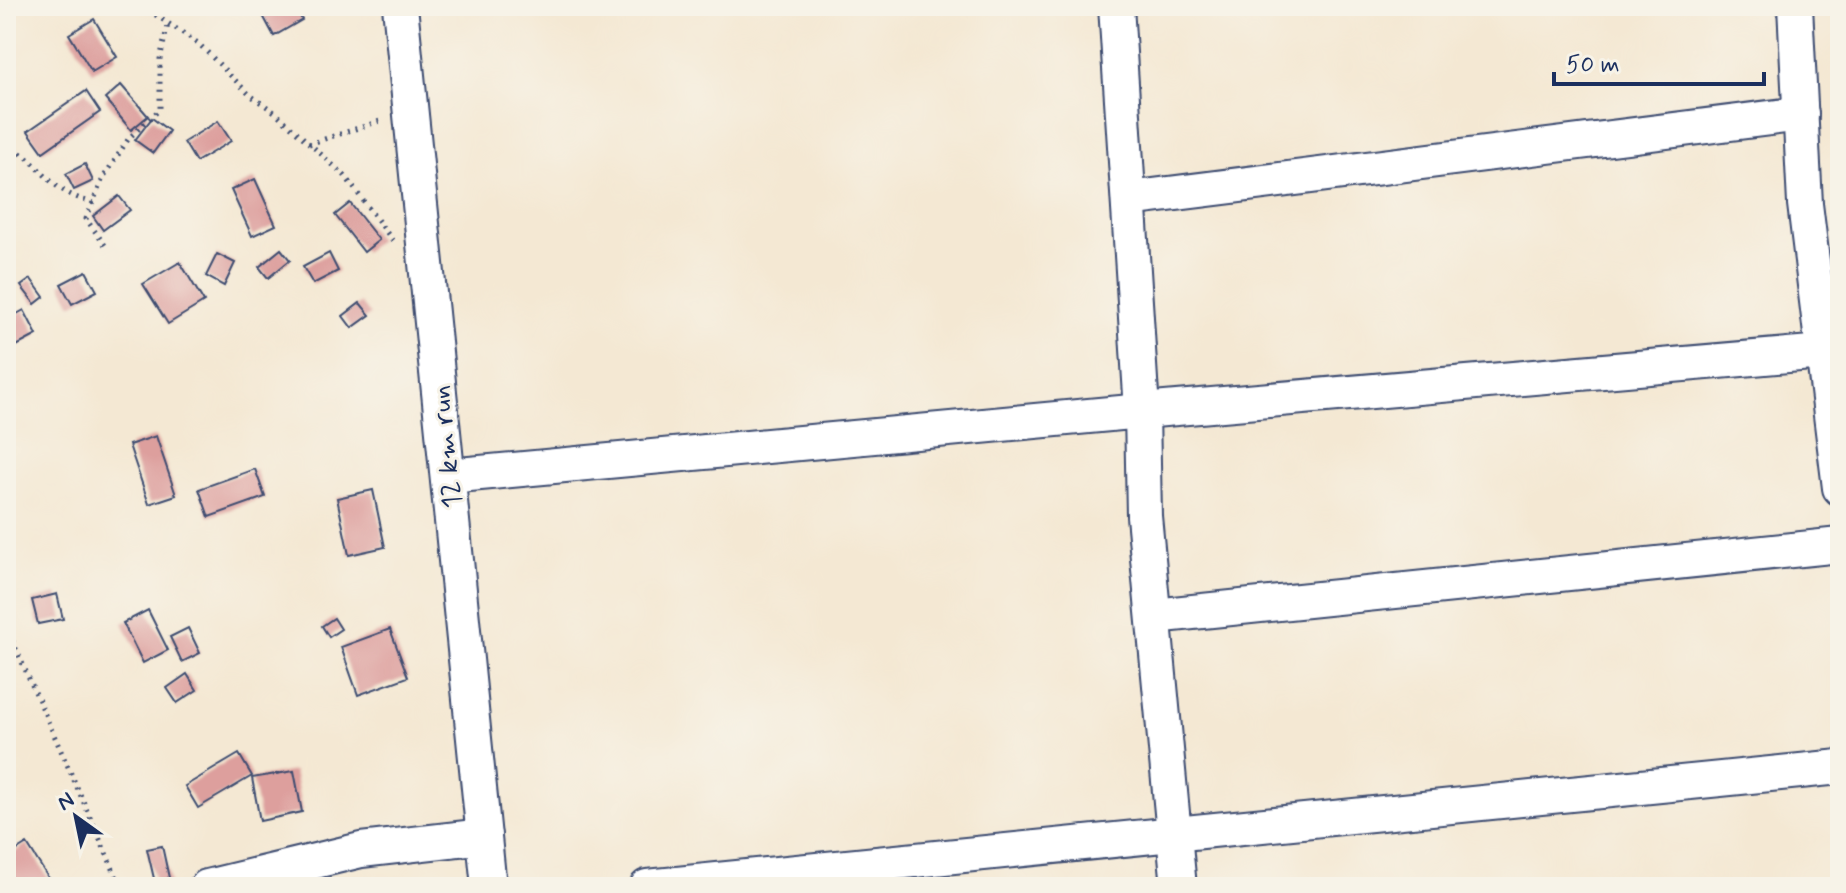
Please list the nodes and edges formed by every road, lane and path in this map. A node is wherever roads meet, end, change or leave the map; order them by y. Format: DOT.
graph roads {
  1 [pos="142,6"];
  2 [pos="400,6"];
  3 [pos="1116,6"];
  4 [pos="1795,6"];
  5 [pos="168,24"];
  6 [pos="411,113"];
  7 [pos="1801,114"];
  8 [pos="309,145"];
  9 [pos="6,146"];
  10 [pos="1129,199"];
  11 [pos="94,203"];
  12 [pos="105,245"];
  13 [pos="428,288"];
  14 [pos="1823,352"];
  15 [pos="1142,411"];
  16 [pos="448,476"];
  17 [pos="1840,488"];
  18 [pos="1840,545"];
  19 [pos="1154,616"];
  20 [pos="6,626"];
  21 [pos="1840,767"];
  22 [pos="484,836"];
  23 [pos="1175,836"];
  24 [pos="121,887"];
  25 [pos="207,887"];
  26 [pos="489,887"];
  27 [pos="647,887"];
  28 [pos="1179,887"];
  1 -- 5 [label="path"];
  2 -- 6 [label="street, 12 km run"];
  3 -- 10 [label="street"];
  4 -- 7 [label="street"];
  5 -- 8 [label="path"];
  5 -- 11 [label="path"];
  6 -- 8 [label="path"];
  6 -- 13 [label="street, 12 km run"];
  7 -- 10 [label="street"];
  7 -- 14 [label="street"];
  8 -- 13 [label="path"];
  9 -- 11 [label="path"];
  10 -- 15 [label="street"];
  11 -- 12 [label="path"];
  13 -- 16 [label="street, 12 km run"];
  14 -- 15 [label="street"];
  14 -- 17 [label="street"];
  15 -- 16 [label="street"];
  15 -- 19 [label="street"];
  16 -- 22 [label="street, 12 km run"];
  18 -- 19 [label="street"];
  19 -- 23 [label="street"];
  20 -- 24 [label="path"];
  21 -- 23 [label="street"];
  22 -- 25 [label="street"];
  22 -- 26 [label="street, 12 km run"];
  23 -- 27 [label="street"];
  23 -- 28 [label="street"];
}
